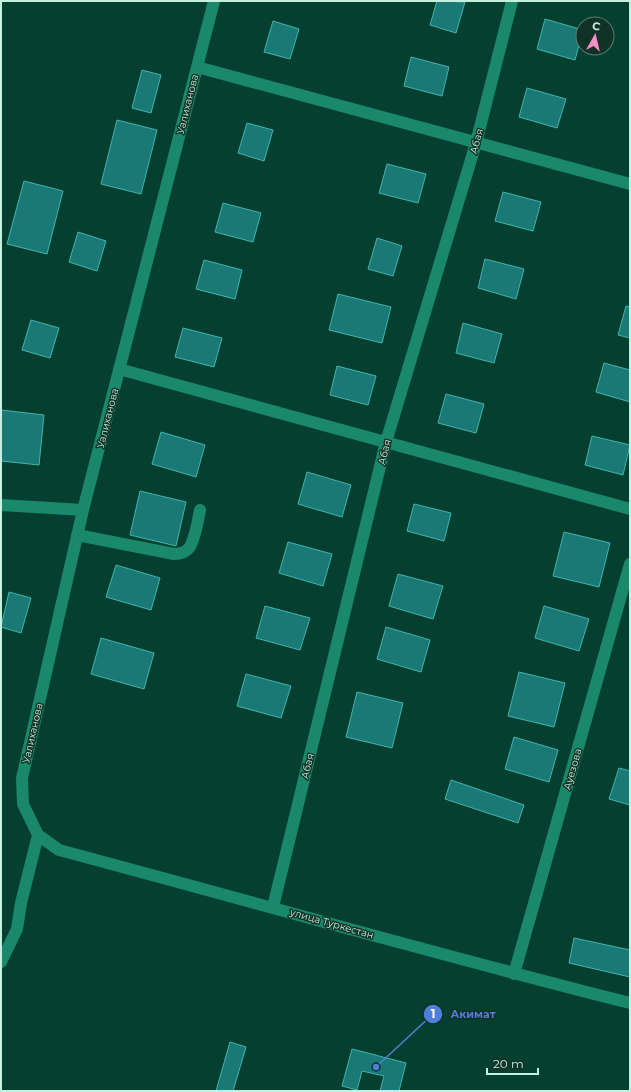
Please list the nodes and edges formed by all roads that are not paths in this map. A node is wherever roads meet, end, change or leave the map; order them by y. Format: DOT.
graph roads {
  1 [pos="214,1"];
  2 [pos="512,1"];
  3 [pos="196,68"];
  4 [pos="476,143"];
  5 [pos="630,184"];
  6 [pos="119,368"];
  7 [pos="386,442"];
  8 [pos="1,505"];
  9 [pos="630,509"];
  10 [pos="83,510"];
  11 [pos="200,510"];
  12 [pos="77,535"];
  13 [pos="630,564"];
  14 [pos="38,835"];
  15 [pos="273,907"];
  16 [pos="1,962"];
  17 [pos="514,974"];
  18 [pos="630,1003"];
  1 -- 3 [label="street, Уалиханова"];
  2 -- 4 [label="street, Абая"];
  3 -- 4 [label="street"];
  3 -- 6 [label="street, Уалиханова"];
  4 -- 5 [label="street"];
  4 -- 7 [label="street, Абая"];
  6 -- 7 [label="street"];
  6 -- 10 [label="street, Уалиханова"];
  7 -- 9 [label="street"];
  7 -- 15 [label="street, Абая"];
  8 -- 10 [label="street"];
  10 -- 12 [label="street, Уалиханова"];
  11 -- 12 [label="street"];
  12 -- 14 [label="street, Уалиханова"];
  13 -- 17 [label="street, Ауезова"];
  14 -- 15 [label="street, улица Туркестан"];
  14 -- 16 [label="street"];
  15 -- 17 [label="street, улица Туркестан"];
  17 -- 18 [label="street, улица Туркестан"];
}
